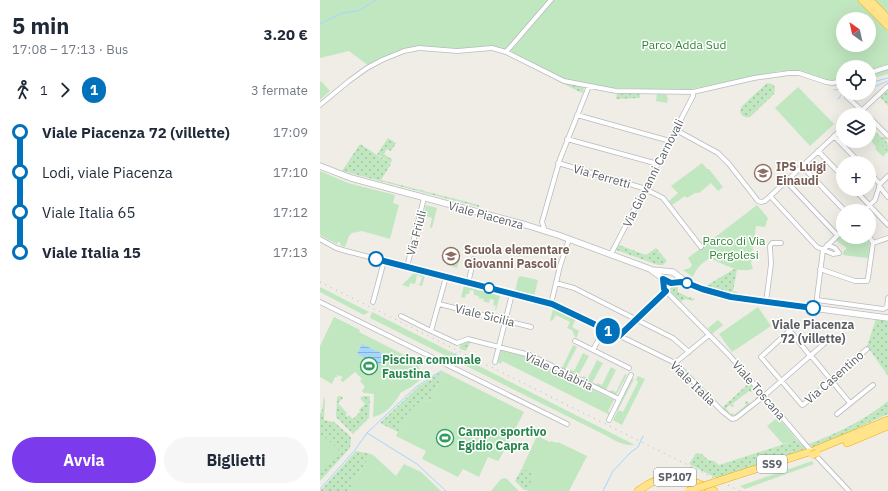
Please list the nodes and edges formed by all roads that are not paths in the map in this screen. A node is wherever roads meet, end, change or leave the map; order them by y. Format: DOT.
graph roads {
  1 [pos="551,0"];
  2 [pos="862,0"];
  3 [pos="870,0"];
  4 [pos="888,19"];
  5 [pos="888,26"];
  6 [pos="506,52"];
  7 [pos="888,67"];
  8 [pos="876,71"];
  9 [pos="836,82"];
  10 [pos="589,86"];
  11 [pos="888,86"];
  12 [pos="693,92"];
  13 [pos="850,100"];
  14 [pos="320,105"];
  15 [pos="860,108"];
  16 [pos="864,108"];
  17 [pos="577,115"];
  18 [pos="876,124"];
  19 [pos="676,130"];
  20 [pos="834,136"];
  21 [pos="888,136"];
  22 [pos="567,139"];
  23 [pos="670,141"];
  24 [pos="818,151"];
  25 [pos="853,156"];
  26 [pos="558,163"];
  27 [pos="658,164"];
  28 [pos="320,166"];
  29 [pos="802,166"];
  30 [pos="836,170"];
  31 [pos="888,176"];
  32 [pos="786,181"];
  33 [pos="876,181"];
  34 [pos="879,185"];
  35 [pos="645,189"];
  36 [pos="770,196"];
  37 [pos="861,196"];
  38 [pos="888,197"];
  39 [pos="424,198"];
  40 [pos="838,204"];
  41 [pos="869,204"];
  42 [pos="871,204"];
  43 [pos="876,212"];
  44 [pos="542,222"];
  45 [pos="888,225"];
  46 [pos="534,228"];
  47 [pos="545,231"];
  48 [pos="836,234"];
  49 [pos="836,236"];
  50 [pos="888,238"];
  51 [pos="320,239"];
  52 [pos="568,239"];
  53 [pos="876,242"];
  54 [pos="781,243"];
  55 [pos="872,244"];
  56 [pos="827,245"];
  57 [pos="701,247"];
  58 [pos="823,250"];
  59 [pos="611,254"];
  60 [pos="474,259"];
  61 [pos="384,261"];
  62 [pos="407,267"];
  63 [pos="650,269"];
  64 [pos="820,269"];
  65 [pos="665,270"];
  66 [pos="676,274"];
  67 [pos="446,277"];
  68 [pos="663,279"];
  69 [pos="468,283"];
  70 [pos="556,283"];
  71 [pos="673,283"];
  72 [pos="687,283"];
  73 [pos="666,291"];
  74 [pos="512,294"];
  75 [pos="888,298"];
  76 [pos="320,302"];
  77 [pos="373,302"];
  78 [pos="766,302"];
  79 [pos="439,304"];
  80 [pos="551,304"];
  81 [pos="843,304"];
  82 [pos="853,305"];
  83 [pos="847,313"];
  84 [pos="401,316"];
  85 [pos="888,318"];
  86 [pos="636,319"];
  87 [pos="506,321"];
  88 [pos="531,327"];
  89 [pos="604,329"];
  90 [pos="431,331"];
  91 [pos="710,335"];
  92 [pos="619,336"];
  93 [pos="575,341"];
  94 [pos="826,342"];
  95 [pos="499,347"];
  96 [pos="867,349"];
  97 [pos="593,350"];
  98 [pos="689,352"];
  99 [pos="811,357"];
  100 [pos="495,362"];
  101 [pos="675,363"];
  102 [pos="629,368"];
  103 [pos="631,375"];
  104 [pos="831,380"];
  105 [pos="781,382"];
  106 [pos="873,385"];
  107 [pos="764,396"];
  108 [pos="619,399"];
  109 [pos="850,403"];
  110 [pos="837,414"];
  111 [pos="888,416"];
  112 [pos="609,420"];
  113 [pos="888,420"];
  114 [pos="567,424"];
  115 [pos="888,428"];
  116 [pos="868,432"];
  117 [pos="737,477"];
  118 [pos="638,491"];
  119 [pos="687,491"];
  120 [pos="699,491"];
  121 [pos="714,491"];
  122 [pos="849,491"];
  1 -- 6 [label="street"];
  2 -- 5 [label="highway"];
  3 -- 4 [label="highway"];
  6 -- 10 [label="street"];
  6 -- 14 [label="street"];
  7 -- 8 [label="street"];
  9 -- 12 [label="street"];
  10 -- 12 [label="street"];
  10 -- 17 [label="street"];
  11 -- 16 [label="street"];
  12 -- 19 [label="street, Via Giovanni Carnovali"];
  13 -- 15 [label="street"];
  17 -- 22 [label="street"];
  17 -- 23 [label="street"];
  18 -- 21 [label="street"];
  19 -- 23 [label="street, Via Giovanni Carnovali"];
  19 -- 36 [label="street"];
  20 -- 24 [label="street"];
  20 -- 25 [label="street"];
  22 -- 26 [label="street"];
  22 -- 27 [label="street"];
  23 -- 27 [label="street, Via Giovanni Carnovali"];
  24 -- 29 [label="street"];
  24 -- 30 [label="street"];
  26 -- 35 [label="street, Via Ferretti"];
  26 -- 44 [label="street"];
  27 -- 35 [label="street, Via Giovanni Carnovali"];
  28 -- 39 [label="street, Viale Piacenza"];
  29 -- 32 [label="street"];
  29 -- 40 [label="street"];
  31 -- 34 [label="street"];
  32 -- 36 [label="street"];
  32 -- 48 [label="street"];
  33 -- 34 [label="street"];
  34 -- 38 [label="street"];
  34 -- 42 [label="street"];
  35 -- 57 [label="street, Via Ferretti"];
  35 -- 59 [label="street, Via Giovanni Carnovali"];
  36 -- 58 [label="street"];
  37 -- 41 [label="street"];
  39 -- 46 [label="street, Viale Piacenza"];
  39 -- 62 [label="street, Via Friuli"];
  43 -- 45 [label="street"];
  44 -- 46 [label="street"];
  44 -- 47 [label="street"];
  46 -- 47 [label="street, Viale Piacenza"];
  47 -- 52 [label="street, Viale Piacenza"];
  49 -- 56 [label="street"];
  50 -- 53 [label="street"];
  51 -- 61 [label="street, Viale Italia"];
  52 -- 59 [label="street, Viale Piacenza"];
  52 -- 70 [label="street"];
  54 -- 78 [label="street"];
  55 -- 64 [label="street"];
  56 -- 58 [label="street"];
  56 -- 58 [label="street"];
  58 -- 64 [label="street"];
  59 -- 63 [label="street, Viale Piacenza"];
  60 -- 69 [label="street"];
  61 -- 62 [label="street, Viale Italia"];
  61 -- 77 [label="street"];
  62 -- 67 [label="street, Viale Italia"];
  63 -- 65 [label="street, Viale Piacenza"];
  63 -- 68 [label="street, Viale Piacenza"];
  64 -- 81 [label="street"];
  65 -- 66 [label="street"];
  65 -- 68 [label="street"];
  66 -- 71 [label="street"];
  66 -- 72 [label="street"];
  67 -- 69 [label="street, Viale Italia"];
  67 -- 79 [label="street"];
  68 -- 71 [label="street"];
  68 -- 73 [label="street"];
  69 -- 74 [label="street, Viale Italia"];
  70 -- 80 [label="street"];
  70 -- 86 [label="street"];
  71 -- 72 [label="street"];
  71 -- 73 [label="street"];
  72 -- 78 [label="street"];
  73 -- 86 [label="street"];
  73 -- 91 [label="street, Viale Toscana"];
  74 -- 80 [label="street, Viale Italia"];
  74 -- 87 [label="street"];
  75 -- 82 [label="street"];
  76 -- 114 [label="street"];
  78 -- 83 [label="street"];
  79 -- 87 [label="street, Viale Sicilia"];
  79 -- 90 [label="street"];
  80 -- 89 [label="street, Viale Italia"];
  81 -- 82 [label="street"];
  81 -- 83 [label="street"];
  82 -- 83 [label="street"];
  83 -- 85 [label="street"];
  84 -- 90 [label="street, Viale Calabria"];
  86 -- 92 [label="street"];
  86 -- 98 [label="street"];
  87 -- 88 [label="street, Viale Sicilia"];
  87 -- 95 [label="street"];
  89 -- 92 [label="street, Viale Italia"];
  89 -- 97 [label="street"];
  90 -- 95 [label="street, Viale Calabria"];
  91 -- 98 [label="street"];
  91 -- 107 [label="street, Viale Toscana"];
  92 -- 101 [label="street, Viale Italia"];
  93 -- 97 [label="street"];
  94 -- 99 [label="street"];
  95 -- 100 [label="street"];
  95 -- 108 [label="street, Viale Calabria"];
  96 -- 104 [label="street, Via Casentino"];
  97 -- 102 [label="street"];
  98 -- 101 [label="street"];
  99 -- 104 [label="street"];
  99 -- 105 [label="street"];
  99 -- 105 [label="street"];
  101 -- 107 [label="street, Viale Italia"];
  103 -- 108 [label="street"];
  104 -- 105 [label="street, Via Casentino"];
  104 -- 109 [label="street"];
  105 -- 107 [label="street"];
  106 -- 109 [label="street"];
  107 -- 122 [label="street, Viale Toscana"];
  108 -- 112 [label="street"];
  109 -- 110 [label="street"];
  111 -- 116 [label="highway"];
  113 -- 116 [label="highway"];
  115 -- 116 [label="highway"];
  116 -- 117 [label="highway"];
  117 -- 119 [label="highway, bridge"];
  117 -- 120 [label="highway"];
  118 -- 121 [label="highway, SP107"];
}
